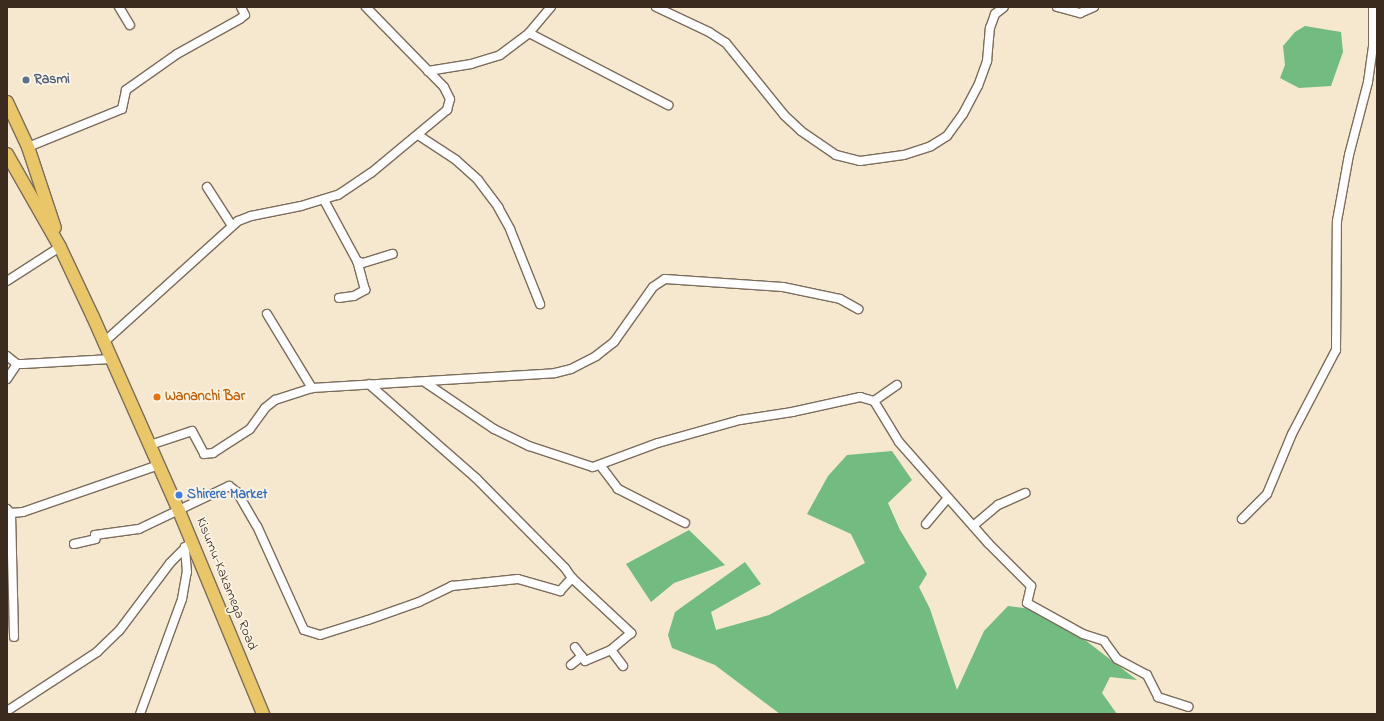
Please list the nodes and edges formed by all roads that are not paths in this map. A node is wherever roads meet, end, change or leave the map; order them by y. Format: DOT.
graph roads {
  1 [pos="119,7"];
  2 [pos="241,7"];
  3 [pos="366,7"];
  4 [pos="551,7"];
  5 [pos="656,7"];
  6 [pos="1004,7"];
  7 [pos="1057,7"];
  8 [pos="1094,7"];
  9 [pos="1373,7"];
  10 [pos="130,25"];
  11 [pos="529,33"];
  12 [pos="428,71"];
  13 [pos="7,102"];
  14 [pos="668,104"];
  15 [pos="11,123"];
  16 [pos="418,135"];
  17 [pos="28,147"];
  18 [pos="7,154"];
  19 [pos="207,187"];
  20 [pos="324,200"];
  21 [pos="232,226"];
  22 [pos="60,247"];
  23 [pos="393,254"];
  24 [pos="357,261"];
  25 [pos="7,280"];
  26 [pos="339,298"];
  27 [pos="540,304"];
  28 [pos="858,309"];
  29 [pos="267,314"];
  30 [pos="103,343"];
  31 [pos="7,356"];
  32 [pos="111,359"];
  33 [pos="17,364"];
  34 [pos="7,379"];
  35 [pos="426,383"];
  36 [pos="369,384"];
  37 [pos="897,386"];
  38 [pos="312,388"];
  39 [pos="874,401"];
  40 [pos="150,445"];
  41 [pos="159,465"];
  42 [pos="600,465"];
  43 [pos="1025,493"];
  44 [pos="948,498"];
  45 [pos="179,511"];
  46 [pos="8,512"];
  47 [pos="1242,519"];
  48 [pos="685,523"];
  49 [pos="926,524"];
  50 [pos="973,526"];
  51 [pos="74,544"];
  52 [pos="188,544"];
  53 [pos="572,578"];
  54 [pos="14,637"];
  55 [pos="575,647"];
  56 [pos="611,650"];
  57 [pos="582,656"];
  58 [pos="571,665"];
  59 [pos="622,666"];
  60 [pos="1188,707"];
  61 [pos="7,711"];
  62 [pos="140,714"];
  63 [pos="263,714"];
  1 -- 10 [label="street"];
  2 -- 17 [label="street"];
  3 -- 12 [label="street"];
  4 -- 11 [label="street"];
  5 -- 6 [label="street"];
  7 -- 8 [label="street"];
  9 -- 47 [label="street"];
  11 -- 12 [label="street"];
  11 -- 14 [label="street"];
  12 -- 16 [label="street"];
  13 -- 15 [label="highway, Kisumu-Kakamega Road"];
  15 -- 17 [label="highway, Kisumu-Kakamega Road"];
  16 -- 20 [label="street"];
  16 -- 27 [label="street"];
  17 -- 22 [label="highway, Kisumu-Kakamega Road"];
  18 -- 22 [label="highway, Kisumu-Kakamega Road"];
  19 -- 21 [label="street"];
  20 -- 21 [label="street"];
  20 -- 24 [label="street"];
  21 -- 30 [label="street"];
  22 -- 25 [label="street"];
  22 -- 30 [label="highway, Kisumu-Kakamega Road"];
  23 -- 24 [label="street"];
  24 -- 26 [label="street"];
  28 -- 35 [label="street"];
  29 -- 38 [label="street"];
  30 -- 32 [label="highway, Kisumu-Kakamega Road"];
  31 -- 33 [label="street"];
  32 -- 33 [label="street"];
  32 -- 40 [label="highway, Kisumu-Kakamega Road"];
  33 -- 34 [label="street"];
  35 -- 36 [label="street"];
  35 -- 42 [label="street"];
  36 -- 38 [label="street"];
  36 -- 53 [label="street"];
  37 -- 39 [label="street"];
  38 -- 40 [label="street"];
  39 -- 42 [label="street"];
  39 -- 44 [label="street"];
  40 -- 41 [label="highway, Kisumu-Kakamega Road"];
  41 -- 45 [label="highway, Kisumu-Kakamega Road"];
  41 -- 46 [label="street"];
  42 -- 48 [label="street"];
  43 -- 50 [label="street"];
  44 -- 49 [label="street"];
  44 -- 50 [label="street"];
  45 -- 51 [label="street"];
  45 -- 52 [label="highway, Kisumu-Kakamega Road"];
  45 -- 53 [label="street"];
  46 -- 54 [label="street"];
  50 -- 60 [label="street"];
  52 -- 61 [label="street"];
  52 -- 62 [label="street"];
  52 -- 63 [label="highway, Kisumu-Kakamega Road"];
  53 -- 56 [label="street"];
  55 -- 57 [label="street"];
  56 -- 57 [label="street"];
  56 -- 59 [label="street"];
  57 -- 58 [label="street"];
}
